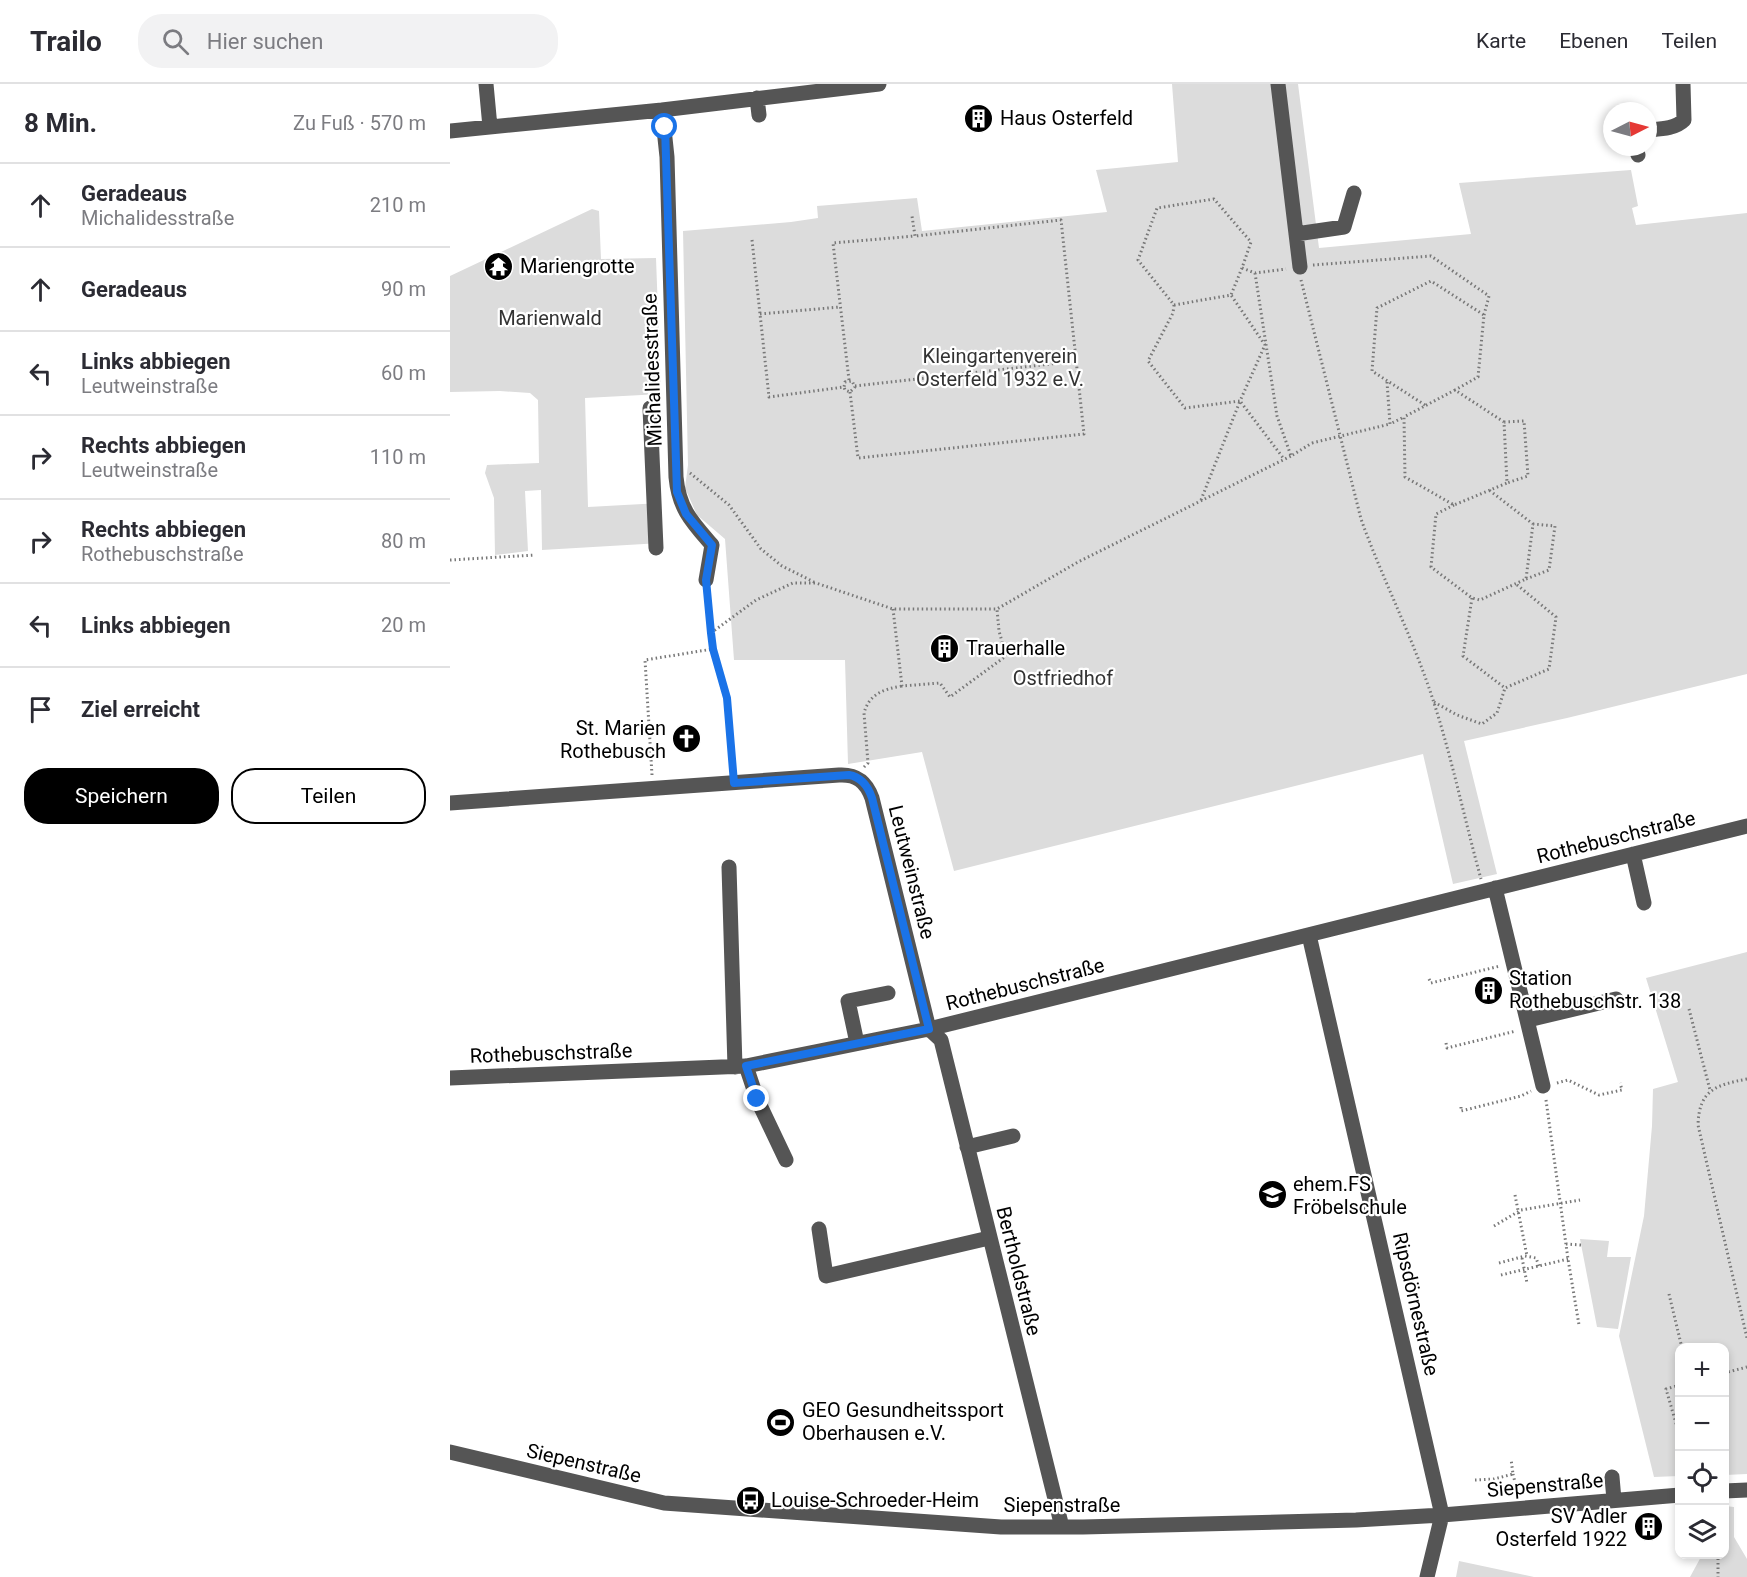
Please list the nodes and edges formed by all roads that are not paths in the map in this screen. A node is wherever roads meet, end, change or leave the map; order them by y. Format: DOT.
graph roads {
  1 [pos="486,84"];
  2 [pos="879,84"];
  3 [pos="1278,84"];
  4 [pos="1676,85"];
  5 [pos="757,98"];
  6 [pos="662,110"];
  7 [pos="759,115"];
  8 [pos="490,127"];
  9 [pos="1657,129"];
  10 [pos="450,131"];
  11 [pos="1354,193"];
  12 [pos="1296,234"];
  13 [pos="1300,267"];
  14 [pos="650,408"];
  15 [pos="656,548"];
  16 [pos="706,580"];
  17 [pos="450,803"];
  18 [pos="1747,826"];
  19 [pos="1633,854"];
  20 [pos="729,867"];
  21 [pos="1490,890"];
  22 [pos="1644,903"];
  23 [pos="1309,935"];
  24 [pos="888,993"];
  25 [pos="1616,999"];
  26 [pos="1528,1024"];
  27 [pos="929,1029"];
  28 [pos="857,1043"];
  29 [pos="741,1066"];
  30 [pos="450,1078"];
  31 [pos="1544,1086"];
  32 [pos="1013,1136"];
  33 [pos="967,1147"];
  34 [pos="786,1160"];
  35 [pos="819,1229"];
  36 [pos="989,1238"];
  37 [pos="450,1452"];
  38 [pos="1612,1477"];
  39 [pos="1747,1490"];
  40 [pos="1729,1491"];
  41 [pos="1675,1495"];
  42 [pos="1614,1500"];
  43 [pos="1442,1515"];
  44 [pos="1062,1527"];
  45 [pos="1427,1577"];
  1 -- 8 [label="street"];
  2 -- 5 [label="street"];
  3 -- 12 [label="street"];
  4 -- 9 [label="street"];
  5 -- 6 [label="street"];
  5 -- 7 [label="street"];
  6 -- 8 [label="street"];
  6 -- 16 [label="street, Michalidesstraße"];
  8 -- 10 [label="street"];
  11 -- 12 [label="street"];
  12 -- 13 [label="street"];
  14 -- 15 [label="street"];
  17 -- 27 [label="street, Leutweinstraße"];
  18 -- 19 [label="street, Rothebuschstraße"];
  19 -- 21 [label="street, Rothebuschstraße"];
  19 -- 22 [label="street"];
  20 -- 29 [label="street"];
  21 -- 23 [label="street, Rothebuschstraße"];
  21 -- 26 [label="street"];
  23 -- 27 [label="street, Rothebuschstraße"];
  23 -- 43 [label="street, Ripsdörnestraße"];
  24 -- 28 [label="street"];
  25 -- 26 [label="street"];
  26 -- 31 [label="street"];
  27 -- 28 [label="street, Rothebuschstraße"];
  27 -- 33 [label="street, Bertholdstraße"];
  28 -- 29 [label="street, Rothebuschstraße"];
  29 -- 30 [label="street, Rothebuschstraße"];
  29 -- 34 [label="street"];
  32 -- 33 [label="street"];
  33 -- 36 [label="street, Bertholdstraße"];
  35 -- 36 [label="street"];
  36 -- 44 [label="street, Bertholdstraße"];
  37 -- 44 [label="street, Siepenstraße"];
  38 -- 42 [label="street"];
  39 -- 40 [label="street"];
  41 -- 42 [label="street, Siepenstraße"];
  42 -- 43 [label="street, Siepenstraße"];
  43 -- 44 [label="street, Siepenstraße"];
  43 -- 45 [label="street, Ripsdörnestraße"];
}
